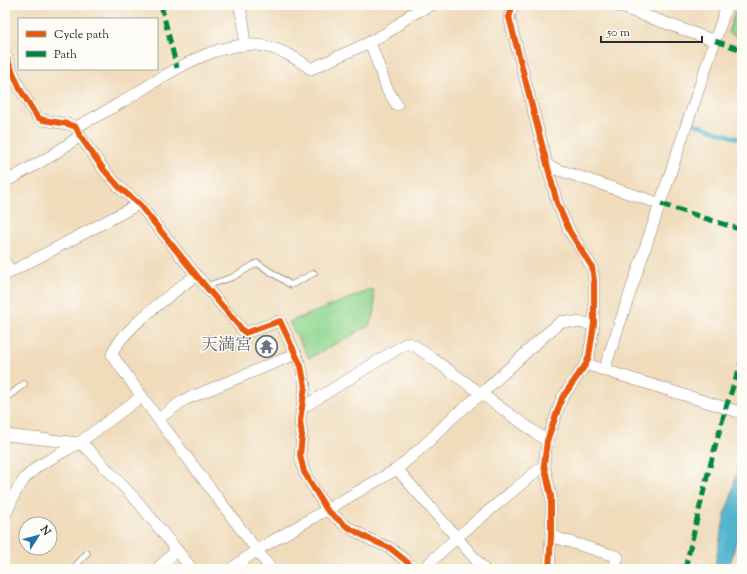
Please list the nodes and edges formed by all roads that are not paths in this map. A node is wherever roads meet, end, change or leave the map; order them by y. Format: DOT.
graph roads {
  1 [pos="239,5"];
  2 [pos="432,5"];
  3 [pos="513,5"];
  4 [pos="616,5"];
  5 [pos="726,5"];
  6 [pos="644,10"];
  7 [pos="715,41"];
  8 [pos="370,42"];
  9 [pos="244,45"];
  10 [pos="5,54"];
  11 [pos="397,105"];
  12 [pos="78,132"];
  13 [pos="547,166"];
  14 [pos="5,182"];
  15 [pos="139,204"];
  16 [pos="661,204"];
  17 [pos="5,262"];
  18 [pos="8,273"];
  19 [pos="314,273"];
  20 [pos="196,275"];
  21 [pos="206,286"];
  22 [pos="594,324"];
  23 [pos="296,354"];
  24 [pos="586,364"];
  25 [pos="604,370"];
  26 [pos="24,384"];
  27 [pos="481,394"];
  28 [pos="142,396"];
  29 [pos="5,399"];
  30 [pos="302,408"];
  31 [pos="742,413"];
  32 [pos="158,419"];
  33 [pos="5,435"];
  34 [pos="547,441"];
  35 [pos="79,443"];
  36 [pos="544,465"];
  37 [pos="397,469"];
  38 [pos="327,510"];
  39 [pos="5,516"];
  40 [pos="551,536"];
  41 [pos="456,538"];
  42 [pos="177,550"];
  43 [pos="256,550"];
  44 [pos="87,553"];
  45 [pos="73,569"];
  46 [pos="157,569"];
  47 [pos="192,569"];
  48 [pos="231,569"];
  49 [pos="271,569"];
  50 [pos="414,569"];
  51 [pos="423,569"];
  52 [pos="484,569"];
  53 [pos="549,569"];
  54 [pos="614,569"];
  1 -- 9 [label="street"];
  2 -- 8 [label="street"];
  3 -- 13 [label="street"];
  4 -- 6 [label="street"];
  5 -- 7 [label="street"];
  6 -- 7 [label="street"];
  7 -- 16 [label="street"];
  8 -- 9 [label="street"];
  8 -- 11 [label="street"];
  9 -- 12 [label="street"];
  10 -- 12 [label="street"];
  12 -- 14 [label="street"];
  12 -- 15 [label="street"];
  13 -- 16 [label="street"];
  13 -- 22 [label="street"];
  15 -- 18 [label="street"];
  15 -- 20 [label="street"];
  16 -- 25 [label="street"];
  17 -- 18 [label="street"];
  19 -- 21 [label="lane"];
  20 -- 21 [label="street"];
  20 -- 28 [label="street"];
  21 -- 23 [label="street"];
  22 -- 24 [label="street"];
  22 -- 27 [label="street"];
  23 -- 30 [label="street"];
  23 -- 32 [label="street"];
  24 -- 25 [label="street"];
  24 -- 34 [label="street"];
  25 -- 31 [label="street"];
  26 -- 29 [label="lane"];
  27 -- 30 [label="street"];
  27 -- 34 [label="street"];
  27 -- 37 [label="street"];
  28 -- 32 [label="street"];
  28 -- 35 [label="street"];
  30 -- 38 [label="street"];
  32 -- 43 [label="street"];
  33 -- 35 [label="street"];
  34 -- 36 [label="street"];
  35 -- 39 [label="street"];
  35 -- 42 [label="street"];
  36 -- 40 [label="street"];
  36 -- 41 [label="street"];
  37 -- 38 [label="street"];
  37 -- 41 [label="street"];
  38 -- 43 [label="street"];
  38 -- 50 [label="street"];
  40 -- 53 [label="street"];
  40 -- 54 [label="street"];
  41 -- 51 [label="street"];
  41 -- 52 [label="street"];
  42 -- 46 [label="street"];
  42 -- 47 [label="street"];
  43 -- 48 [label="street"];
  43 -- 49 [label="street"];
  44 -- 45 [label="lane"];
}
